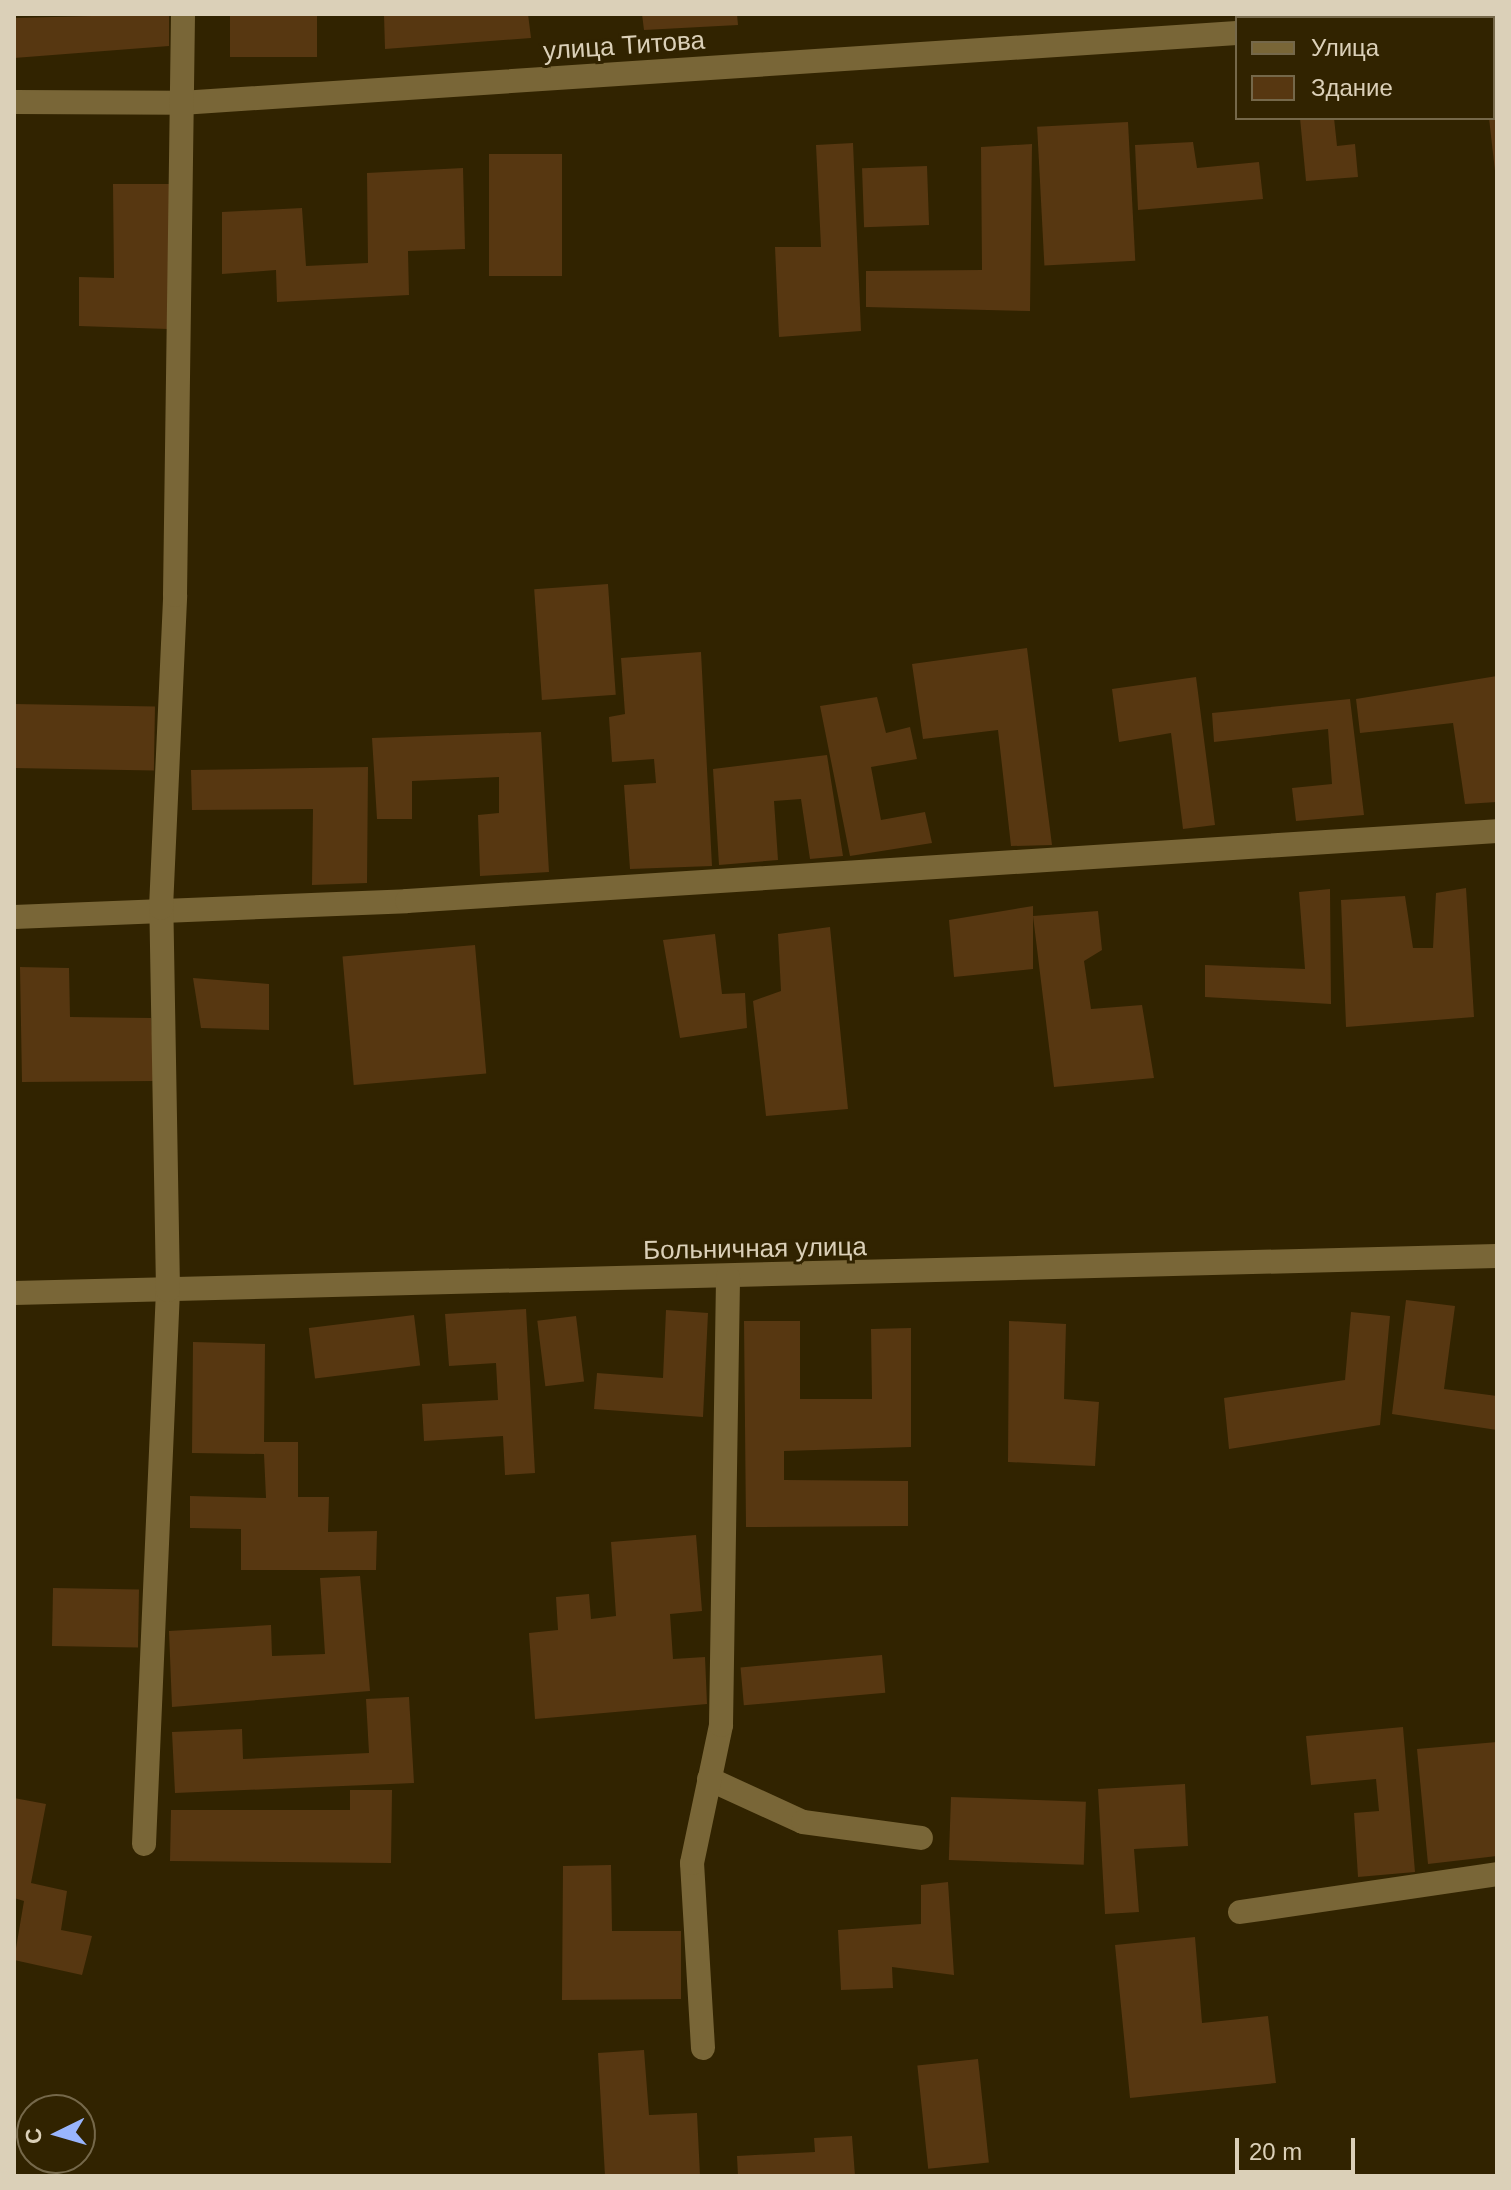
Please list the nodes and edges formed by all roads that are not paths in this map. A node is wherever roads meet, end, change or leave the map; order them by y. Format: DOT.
graph roads {
  1 [pos="183,14"];
  2 [pos="1235,33"];
  3 [pos="14,102"];
  4 [pos="181,103"];
  5 [pos="1497,831"];
  6 [pos="161,908"];
  7 [pos="14,917"];
  8 [pos="1497,1256"];
  9 [pos="728,1277"];
  10 [pos="168,1290"];
  11 [pos="14,1293"];
  12 [pos="709,1779"];
  13 [pos="921,1838"];
  14 [pos="144,1844"];
  15 [pos="1497,1874"];
  16 [pos="1240,1912"];
  17 [pos="703,2048"];
  1 -- 4 [label="street"];
  2 -- 4 [label="street, улица Титова"];
  3 -- 4 [label="street, улица Титова"];
  4 -- 6 [label="street"];
  5 -- 6 [label="street"];
  6 -- 7 [label="street"];
  6 -- 10 [label="street"];
  8 -- 9 [label="street, Больничная улица"];
  9 -- 10 [label="street, Больничная улица"];
  9 -- 12 [label="street"];
  10 -- 11 [label="street, Больничная улица"];
  10 -- 14 [label="street"];
  12 -- 13 [label="street"];
  12 -- 17 [label="street"];
  15 -- 16 [label="street"];
}
